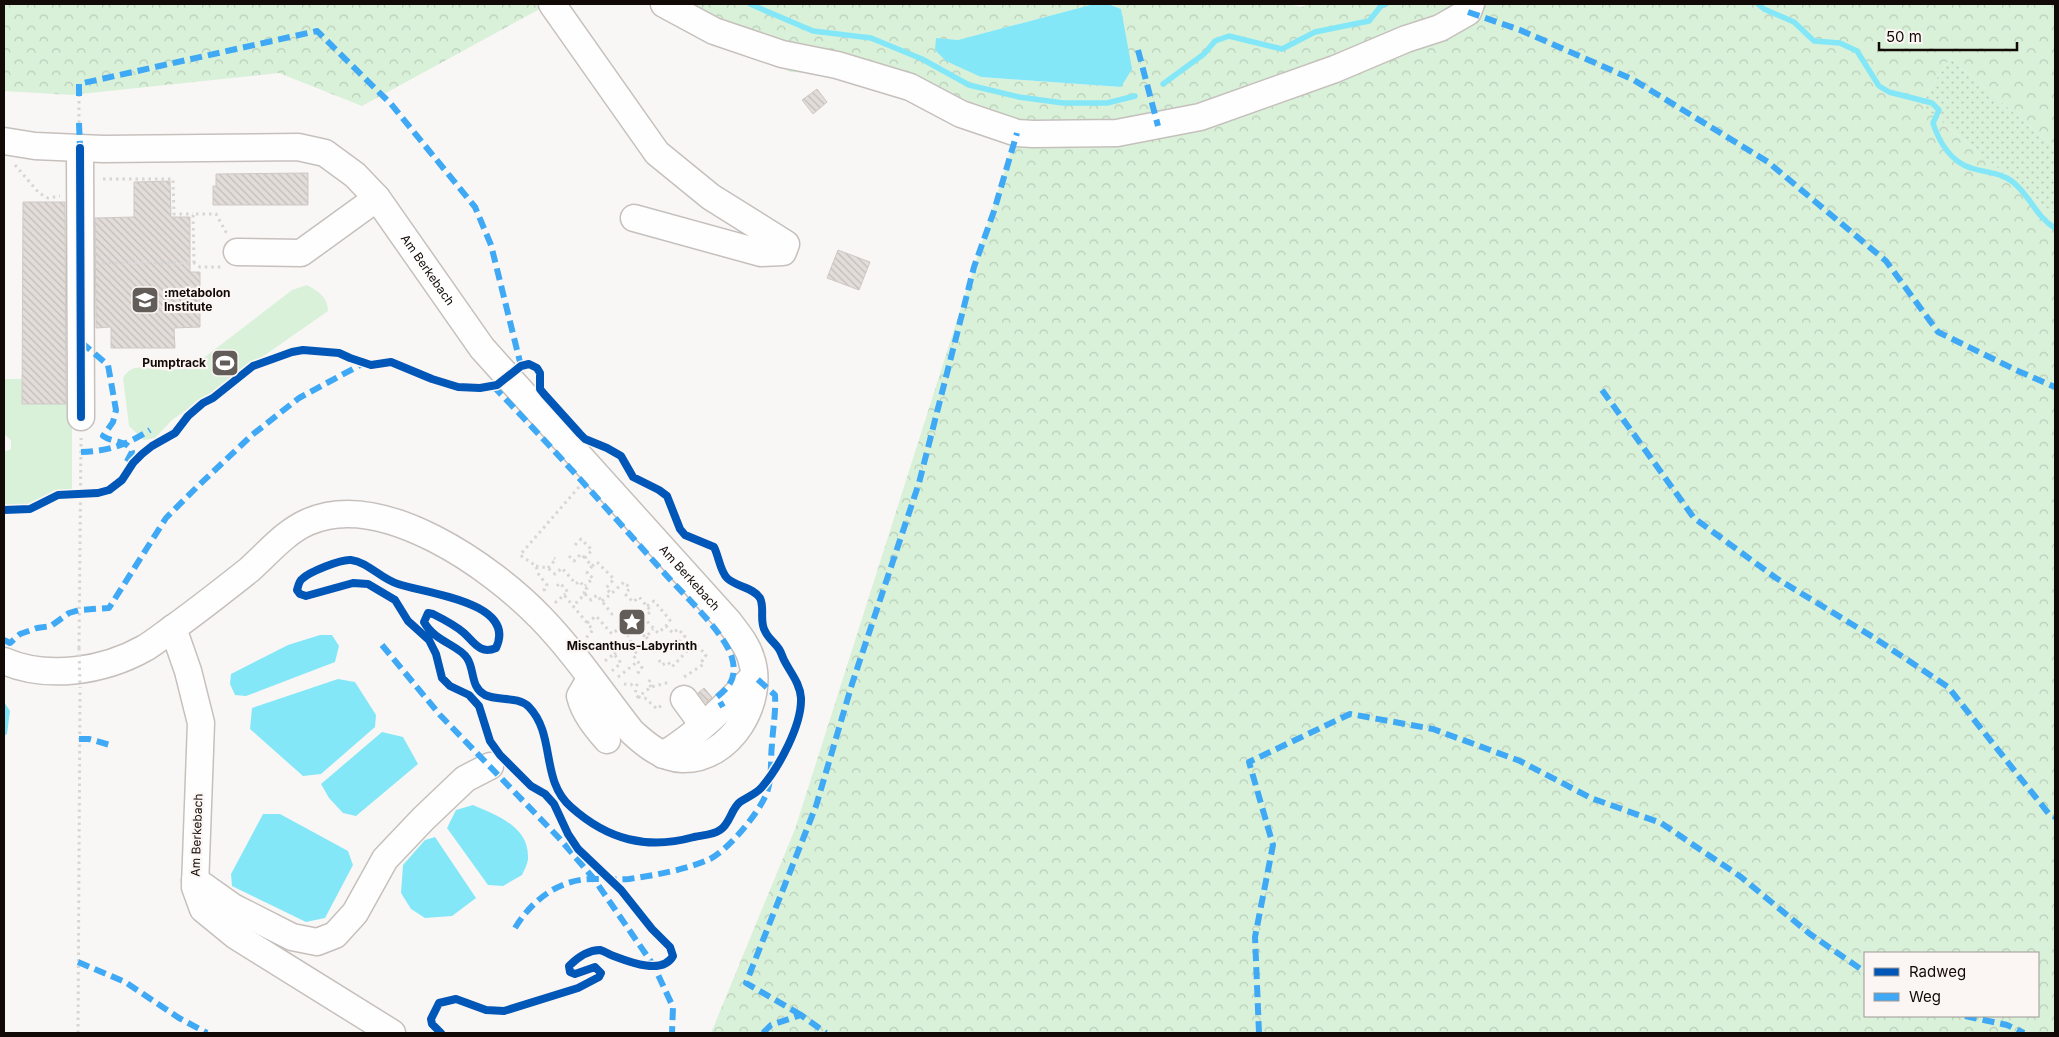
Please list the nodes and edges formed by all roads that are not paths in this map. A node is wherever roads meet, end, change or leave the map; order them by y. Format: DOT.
graph roads {
  1 [pos="552,4"];
  2 [pos="664,4"];
  3 [pos="1471,4"];
  4 [pos="79,136"];
  5 [pos="6,150"];
  6 [pos="377,198"];
  7 [pos="634,218"];
  8 [pos="237,252"];
  9 [pos="81,418"];
  10 [pos="173,628"];
  11 [pos="4,661"];
  12 [pos="754,676"];
  13 [pos="590,679"];
  14 [pos="673,698"];
  15 [pos="703,725"];
  16 [pos="608,740"];
  17 [pos="663,754"];
  18 [pos="490,766"];
  19 [pos="195,880"];
  20 [pos="392,1033"];
  1 -- 7 [label="lane"];
  2 -- 3 [label="lane"];
  4 -- 5 [label="lane, Am Berkebach"];
  4 -- 6 [label="lane, Am Berkebach"];
  4 -- 9 [label="lane"];
  6 -- 8 [label="lane"];
  6 -- 12 [label="lane, Am Berkebach"];
  10 -- 11 [label="lane, Am Berkebach"];
  10 -- 13 [label="lane, Am Berkebach"];
  10 -- 19 [label="lane, Am Berkebach"];
  12 -- 15 [label="lane"];
  12 -- 17 [label="lane, Am Berkebach"];
  13 -- 16 [label="lane"];
  13 -- 17 [label="lane, Am Berkebach"];
  14 -- 15 [label="lane"];
  15 -- 17 [label="lane"];
  18 -- 19 [label="lane"];
  19 -- 20 [label="lane, Am Berkebach"];
}
